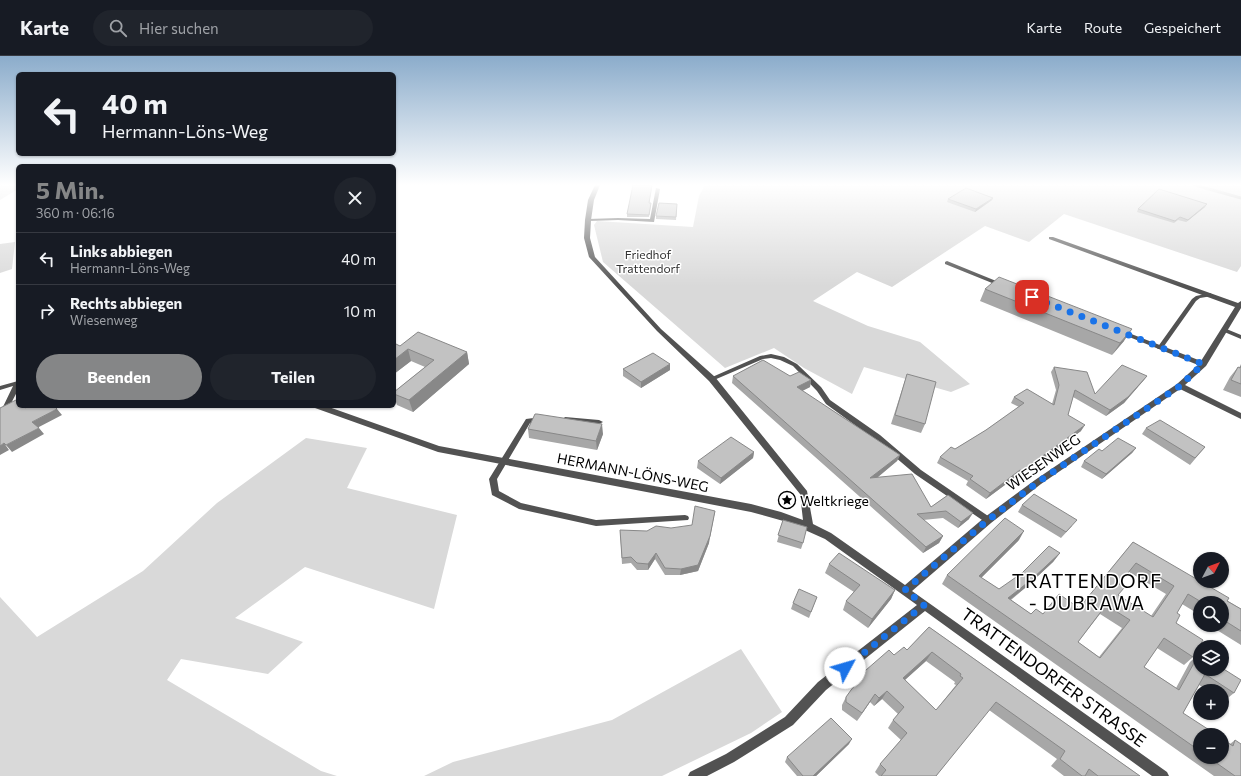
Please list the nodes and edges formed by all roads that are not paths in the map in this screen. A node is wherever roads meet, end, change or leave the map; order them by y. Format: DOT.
graph roads {
  1 [pos="652,219"];
  2 [pos="588,220"];
  3 [pos="1051,238"];
  4 [pos="947,263"];
  5 [pos="1013,289"];
  6 [pos="1210,295"];
  7 [pos="1240,304"];
  8 [pos="1109,327"];
  9 [pos="1224,330"];
  10 [pos="1241,337"];
  11 [pos="1160,348"];
  12 [pos="1203,364"];
  13 [pos="712,379"];
  14 [pos="16,384"];
  15 [pos="1180,386"];
  16 [pos="16,387"];
  17 [pos="0,388"];
  18 [pos="323,408"];
  19 [pos="4,411"];
  20 [pos="1241,416"];
  21 [pos="599,422"];
  22 [pos="503,462"];
  23 [pos="685,518"];
  24 [pos="988,520"];
  25 [pos="808,525"];
  26 [pos="905,590"];
  27 [pos="924,605"];
  28 [pos="694,776"];
  29 [pos="1163,776"];
  1 -- 2 [label="lane"];
  2 -- 13 [label="street"];
  3 -- 6 [label="street, WIESENWEG"];
  4 -- 5 [label="street"];
  6 -- 7 [label="street, WIESENWEG"];
  6 -- 11 [label="lane"];
  7 -- 9 [label="street, WIESENWEG"];
  8 -- 11 [label="street"];
  9 -- 10 [label="lane"];
  9 -- 12 [label="street, WIESENWEG"];
  11 -- 12 [label="street"];
  12 -- 15 [label="street, WIESENWEG"];
  13 -- 24 [label="lane"];
  13 -- 25 [label="street"];
  14 -- 17 [label="lane"];
  15 -- 20 [label="street"];
  15 -- 24 [label="street, WIESENWEG"];
  16 -- 19 [label="lane"];
  18 -- 22 [label="street, HERMANN-LÖNS-WEG"];
  21 -- 22 [label="lane"];
  22 -- 23 [label="lane"];
  22 -- 25 [label="street, HERMANN-LÖNS-WEG"];
  24 -- 26 [label="street, WIESENWEG"];
  25 -- 26 [label="street, HERMANN-LÖNS-WEG"];
  26 -- 27 [label="street, HERMANN-LÖNS-WEG"];
  27 -- 28 [label="street"];
  27 -- 29 [label="street, TRATTENDORFER STRASSE"];
}
